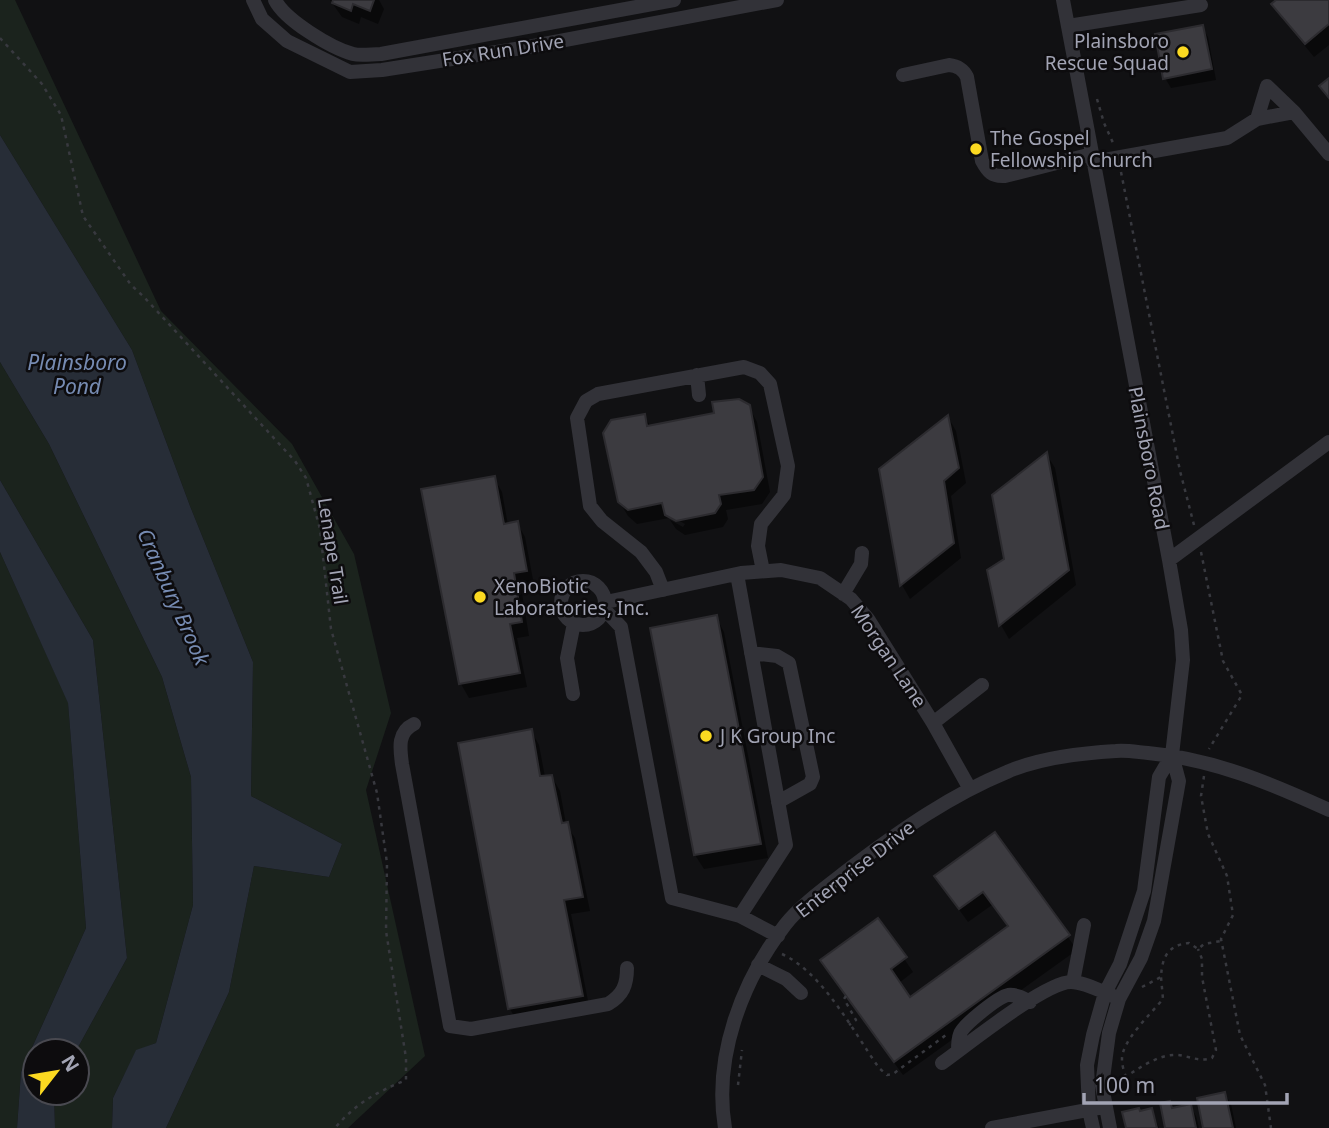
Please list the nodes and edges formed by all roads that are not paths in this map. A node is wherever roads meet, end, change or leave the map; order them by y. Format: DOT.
graph roads {
  1 [pos="253,0"];
  2 [pos="275,0"];
  3 [pos="674,0"];
  4 [pos="777,0"];
  5 [pos="1063,0"];
  6 [pos="1202,5"];
  7 [pos="1157,6"];
  8 [pos="1068,26"];
  9 [pos="904,75"];
  10 [pos="1294,113"];
  11 [pos="1257,119"];
  12 [pos="1329,154"];
  13 [pos="1092,158"];
  14 [pos="697,375"];
  15 [pos="699,395"];
  16 [pos="1329,442"];
  17 [pos="862,553"];
  18 [pos="1169,560"];
  19 [pos="763,571"];
  20 [pos="737,574"];
  21 [pos="663,590"];
  22 [pos="843,594"];
  23 [pos="605,606"];
  24 [pos="574,623"];
  25 [pos="751,653"];
  26 [pos="982,685"];
  27 [pos="573,694"];
  28 [pos="933,723"];
  29 [pos="414,724"];
  30 [pos="1172,755"];
  31 [pos="970,789"];
  32 [pos="778,802"];
  33 [pos="1329,810"];
  34 [pos="740,916"];
  35 [pos="1084,925"];
  36 [pos="778,936"];
  37 [pos="627,968"];
  38 [pos="765,969"];
  39 [pos="1073,982"];
  40 [pos="801,993"];
  41 [pos="1105,993"];
  42 [pos="1119,999"];
  43 [pos="942,1063"];
  44 [pos="1106,1106"];
  45 [pos="1089,1110"];
  46 [pos="725,1128"];
  47 [pos="992,1128"];
  48 [pos="1093,1128"];
  49 [pos="1110,1128"];
  1 -- 4 [label="street, Fox Run Drive"];
  2 -- 3 [label="street, Fox Run Drive"];
  5 -- 8 [label="street, Plainsboro Road"];
  6 -- 7 [label="street"];
  7 -- 8 [label="street"];
  8 -- 13 [label="street, Plainsboro Road"];
  9 -- 13 [label="street"];
  10 -- 11 [label="street"];
  10 -- 11 [label="street"];
  10 -- 12 [label="street"];
  11 -- 13 [label="street"];
  13 -- 18 [label="street, Plainsboro Road"];
  14 -- 15 [label="street"];
  14 -- 19 [label="street"];
  14 -- 21 [label="street"];
  16 -- 18 [label="street"];
  17 -- 22 [label="street"];
  18 -- 30 [label="street, Plainsboro Road"];
  19 -- 20 [label="street, Morgan Lane"];
  19 -- 22 [label="street, Morgan Lane"];
  20 -- 21 [label="street, Morgan Lane"];
  20 -- 25 [label="street"];
  21 -- 23 [label="street, Morgan Lane"];
  22 -- 28 [label="street, Morgan Lane"];
  23 -- 24 [label="street"];
  23 -- 24 [label="street"];
  23 -- 34 [label="street"];
  24 -- 27 [label="street"];
  25 -- 32 [label="street"];
  25 -- 32 [label="street"];
  26 -- 28 [label="street"];
  28 -- 31 [label="street, Morgan Lane"];
  29 -- 37 [label="street"];
  30 -- 31 [label="street, Enterprise Drive"];
  30 -- 33 [label="street"];
  30 -- 41 [label="street"];
  30 -- 42 [label="street"];
  31 -- 36 [label="street, Enterprise Drive"];
  32 -- 34 [label="street"];
  34 -- 36 [label="street"];
  35 -- 39 [label="street"];
  36 -- 38 [label="street, Enterprise Drive"];
  38 -- 40 [label="street"];
  38 -- 46 [label="street, Enterprise Drive"];
  39 -- 41 [label="street"];
  39 -- 43 [label="street"];
  41 -- 42 [label="street"];
  41 -- 45 [label="street"];
  42 -- 44 [label="street"];
  44 -- 45 [label="street"];
  44 -- 49 [label="street"];
  45 -- 47 [label="street"];
  45 -- 48 [label="street"];
}
